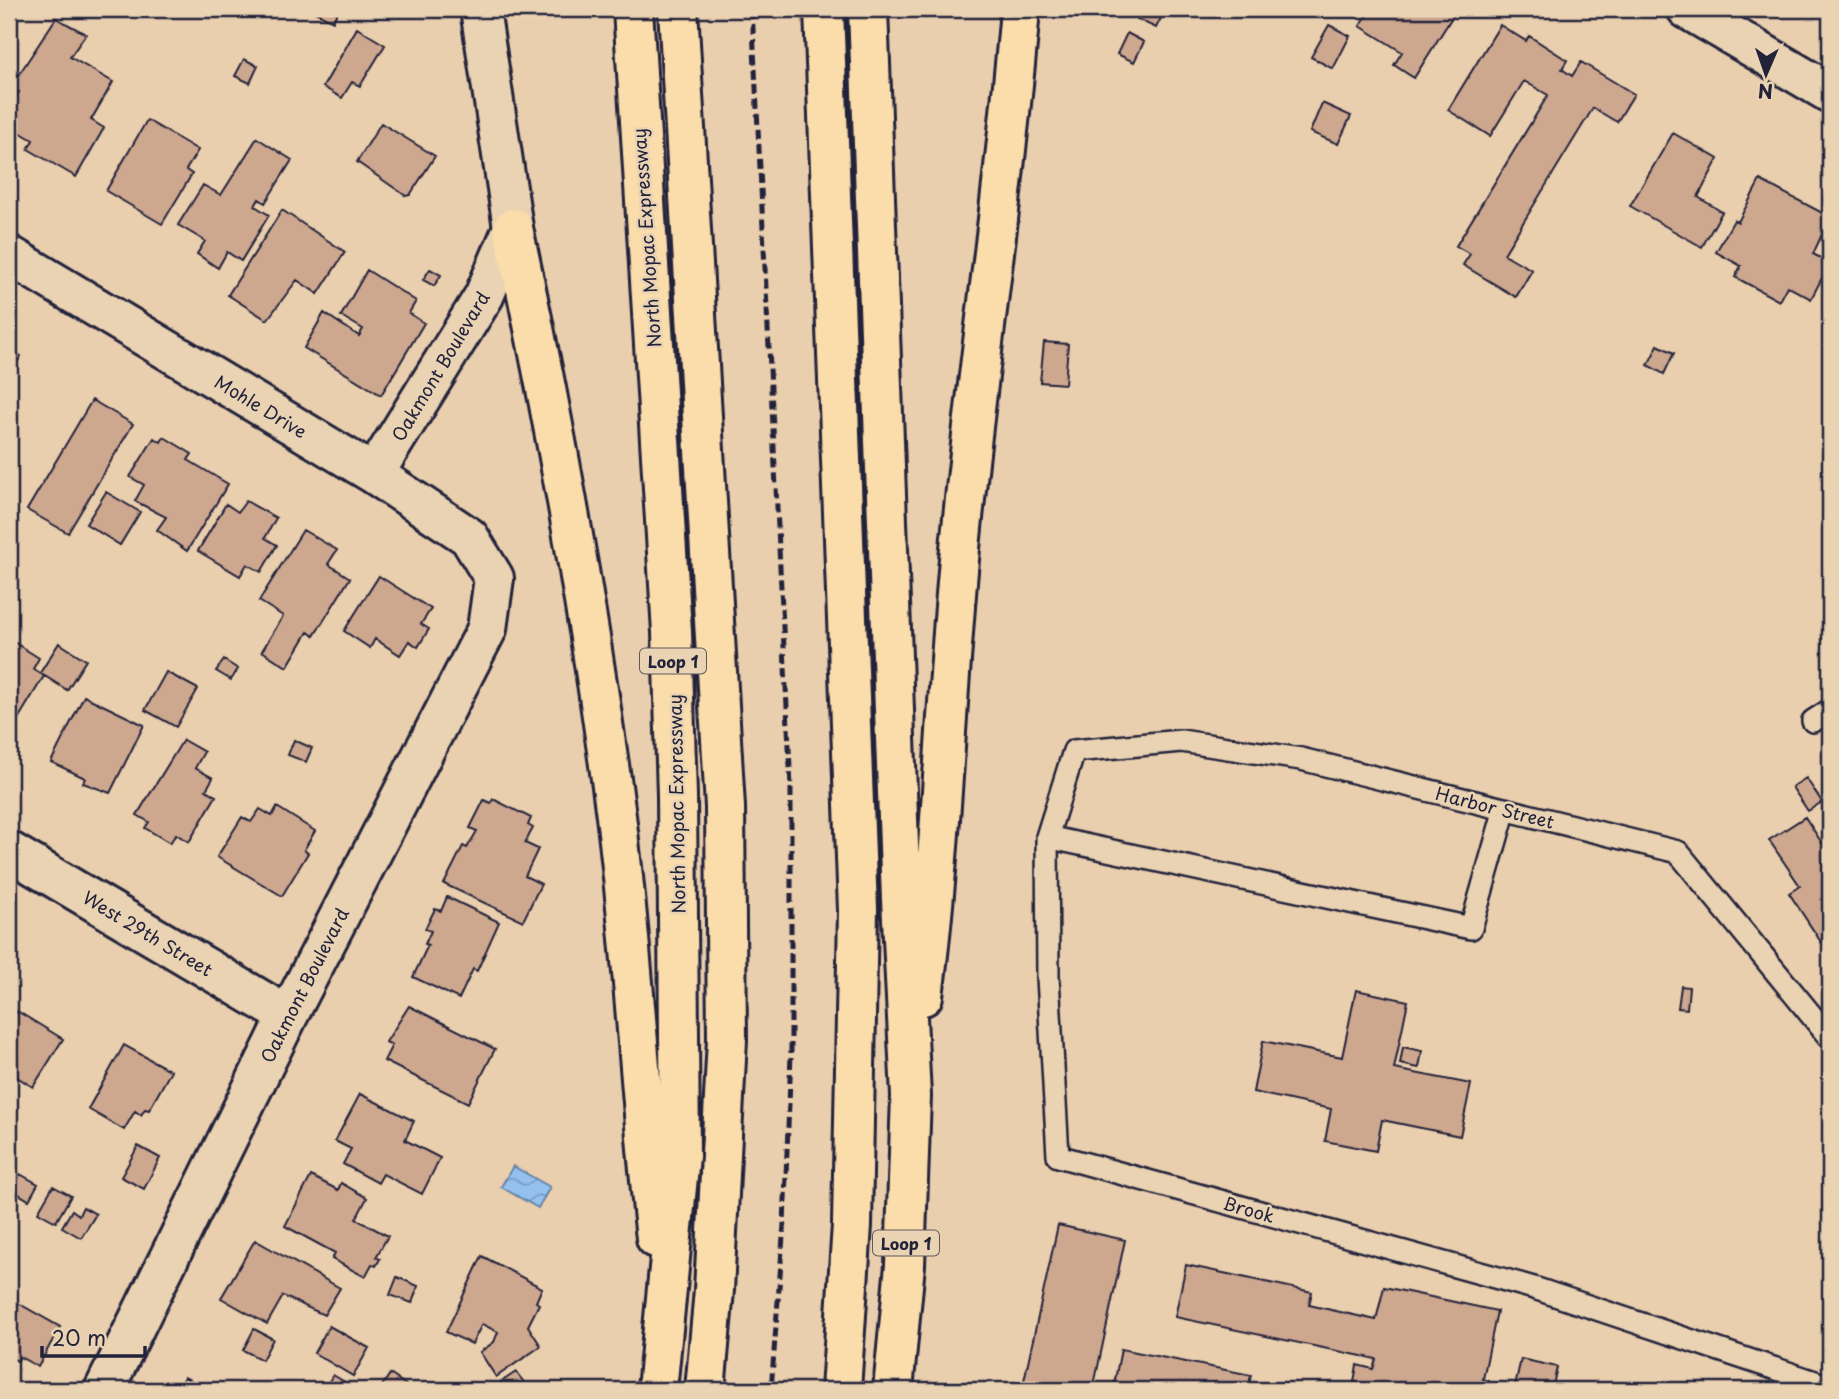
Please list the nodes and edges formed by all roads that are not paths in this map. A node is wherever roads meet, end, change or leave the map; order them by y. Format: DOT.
graph roads {
  1 [pos="480,9"];
  2 [pos="633,9"];
  3 [pos="678,9"];
  4 [pos="824,9"];
  5 [pos="869,9"];
  6 [pos="1020,9"];
  7 [pos="1687,9"];
  8 [pos="1830,93"];
  9 [pos="513,228"];
  10 [pos="9,255"];
  11 [pos="374,474"];
  12 [pos="494,578"];
  13 [pos="1074,751"];
  14 [pos="1505,809"];
  15 [pos="1046,837"];
  16 [pos="9,850"];
  17 [pos="288,1016"];
  18 [pos="1830,1038"];
  19 [pos="911,1096"];
  20 [pos="665,1313"];
  21 [pos="1830,1387"];
  22 [pos="104,1390"];
  23 [pos="657,1390"];
  24 [pos="705,1390"];
  25 [pos="841,1390"];
  26 [pos="893,1390"];
  1 -- 9 [label="street"];
  2 -- 20 [label="highway, North Mopac Expressway / Loop 1"];
  3 -- 24 [label="highway"];
  4 -- 25 [label="highway"];
  5 -- 19 [label="highway, Loop 1"];
  6 -- 19 [label="highway"];
  7 -- 8 [label="street"];
  9 -- 11 [label="street, Oakmont Boulevard"];
  9 -- 20 [label="highway"];
  10 -- 11 [label="street, Mohle Drive"];
  11 -- 12 [label="street, Mohle Drive"];
  12 -- 17 [label="street, Oakmont Boulevard"];
  13 -- 14 [label="lane, Harbor Street"];
  13 -- 15 [label="lane, Brook"];
  14 -- 15 [label="lane"];
  14 -- 18 [label="lane, Harbor Street"];
  15 -- 21 [label="lane, Brook"];
  16 -- 17 [label="street, West 29th Street"];
  17 -- 22 [label="street, Oakmont Boulevard"];
  19 -- 26 [label="highway, Loop 1"];
  20 -- 23 [label="highway, North Mopac Expressway / Loop 1"];
}
